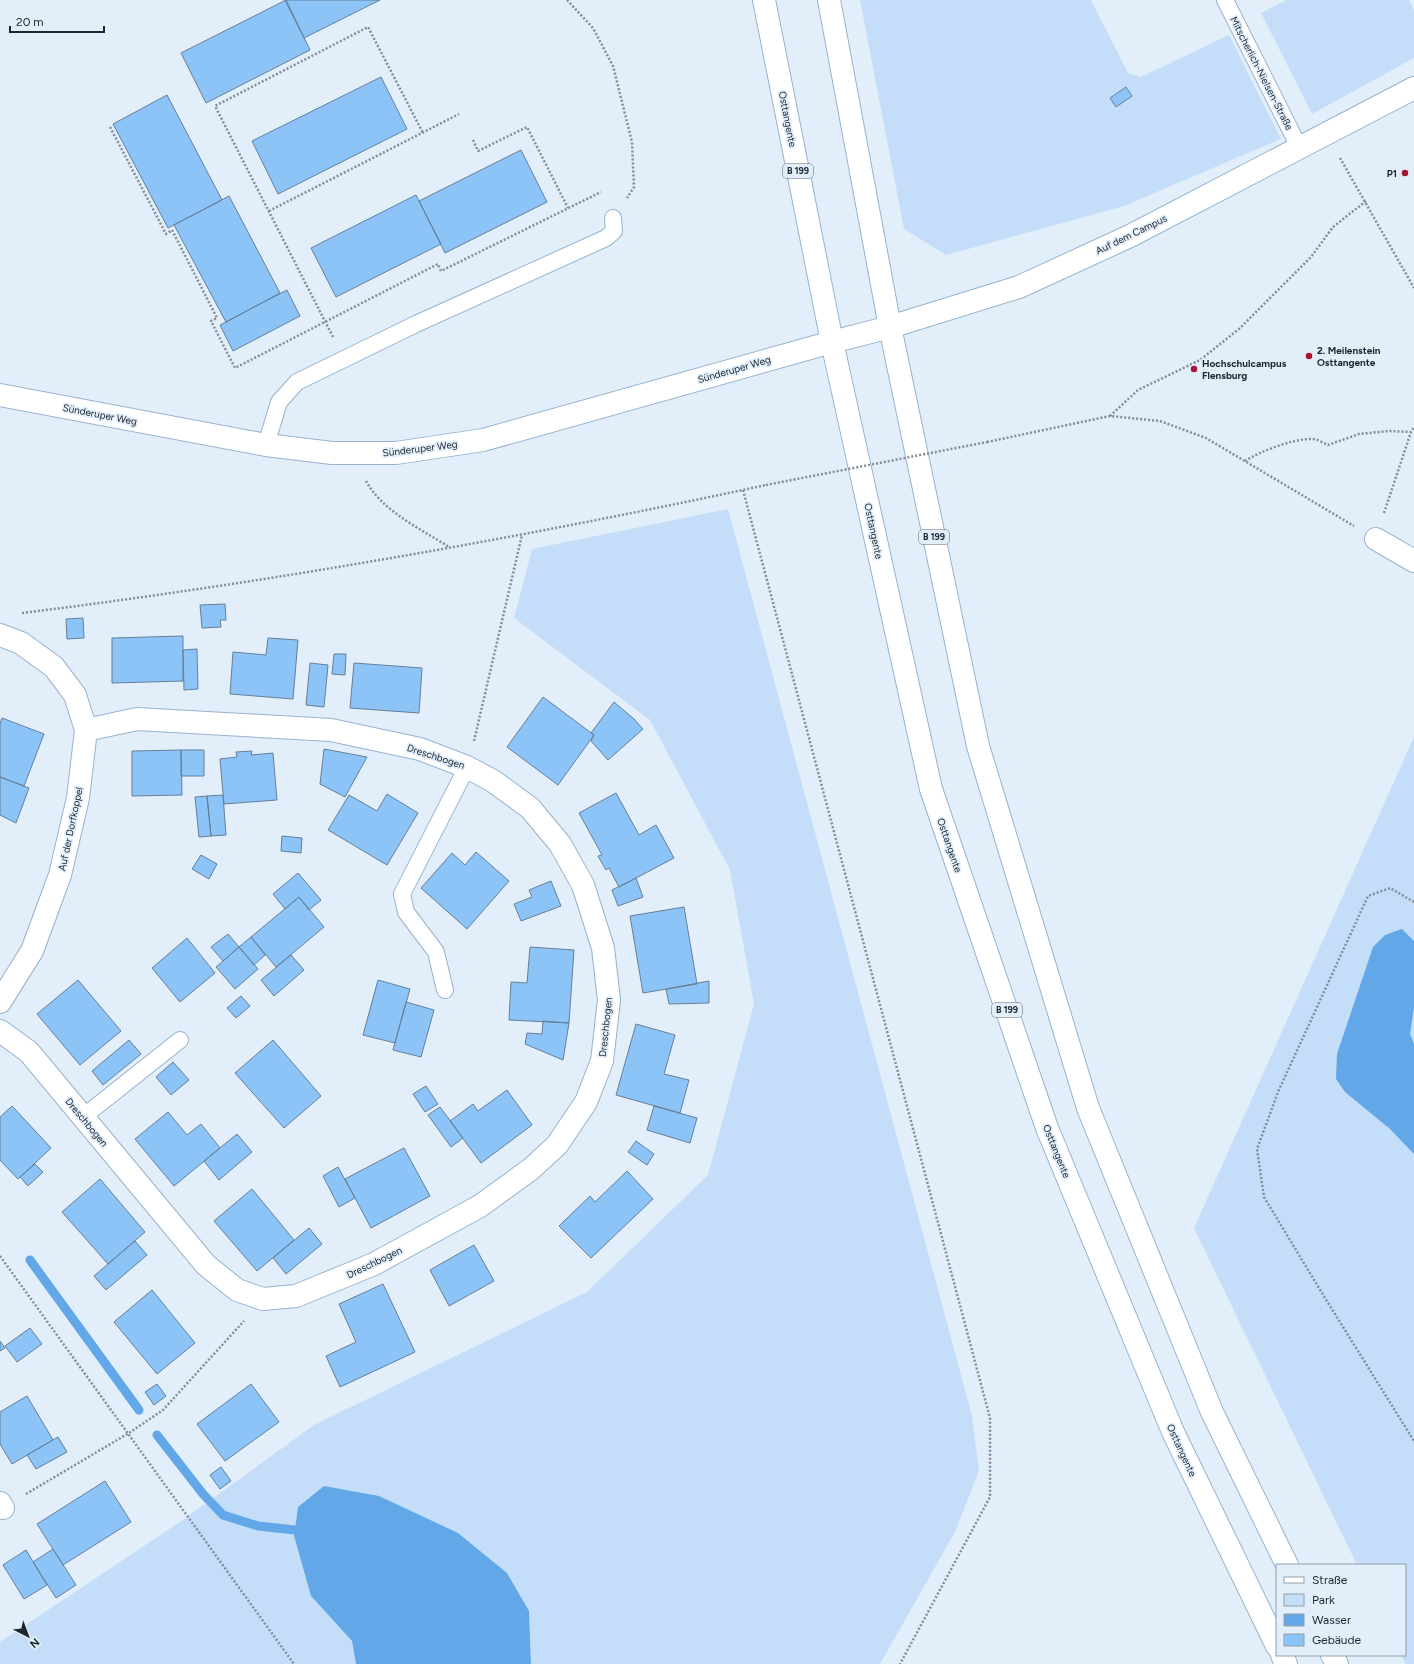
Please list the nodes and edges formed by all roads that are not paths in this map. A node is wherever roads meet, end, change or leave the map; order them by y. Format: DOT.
graph roads {
  1 [pos="764,0"];
  2 [pos="829,0"];
  3 [pos="1226,0"];
  4 [pos="1414,88"];
  5 [pos="1299,147"];
  6 [pos="612,218"];
  7 [pos="890,327"];
  8 [pos="832,342"];
  9 [pos="0,395"];
  10 [pos="266,445"];
  11 [pos="1376,539"];
  12 [pos="1414,561"];
  13 [pos="0,635"];
  14 [pos="86,730"];
  15 [pos="468,767"];
  16 [pos="445,990"];
  17 [pos="0,1002"];
  18 [pos="0,1031"];
  19 [pos="180,1040"];
  20 [pos="83,1117"];
  21 [pos="1287,1564"];
  22 [pos="1276,1644"];
  1 -- 8 [label="street, Osttangente / B 199"];
  2 -- 7 [label="street, B 199"];
  3 -- 5 [label="lane, Mitscherlich-Nielsen-Straße"];
  4 -- 5 [label="street, Auf dem Campus"];
  5 -- 7 [label="street, Auf dem Campus"];
  6 -- 10 [label="lane"];
  7 -- 8 [label="street, Auf dem Campus"];
  7 -- 21 [label="street, B 199"];
  8 -- 10 [label="street, Sünderuper Weg"];
  8 -- 22 [label="street, Osttangente / B 199"];
  9 -- 10 [label="street, Sünderuper Weg"];
  11 -- 12 [label="street"];
  13 -- 14 [label="street, Auf der Dorfkoppel"];
  14 -- 15 [label="street, Dreschbogen"];
  14 -- 17 [label="street, Auf der Dorfkoppel"];
  15 -- 16 [label="lane"];
  15 -- 20 [label="street, Dreschbogen"];
  18 -- 20 [label="street, Dreschbogen"];
  19 -- 20 [label="lane"];
}
